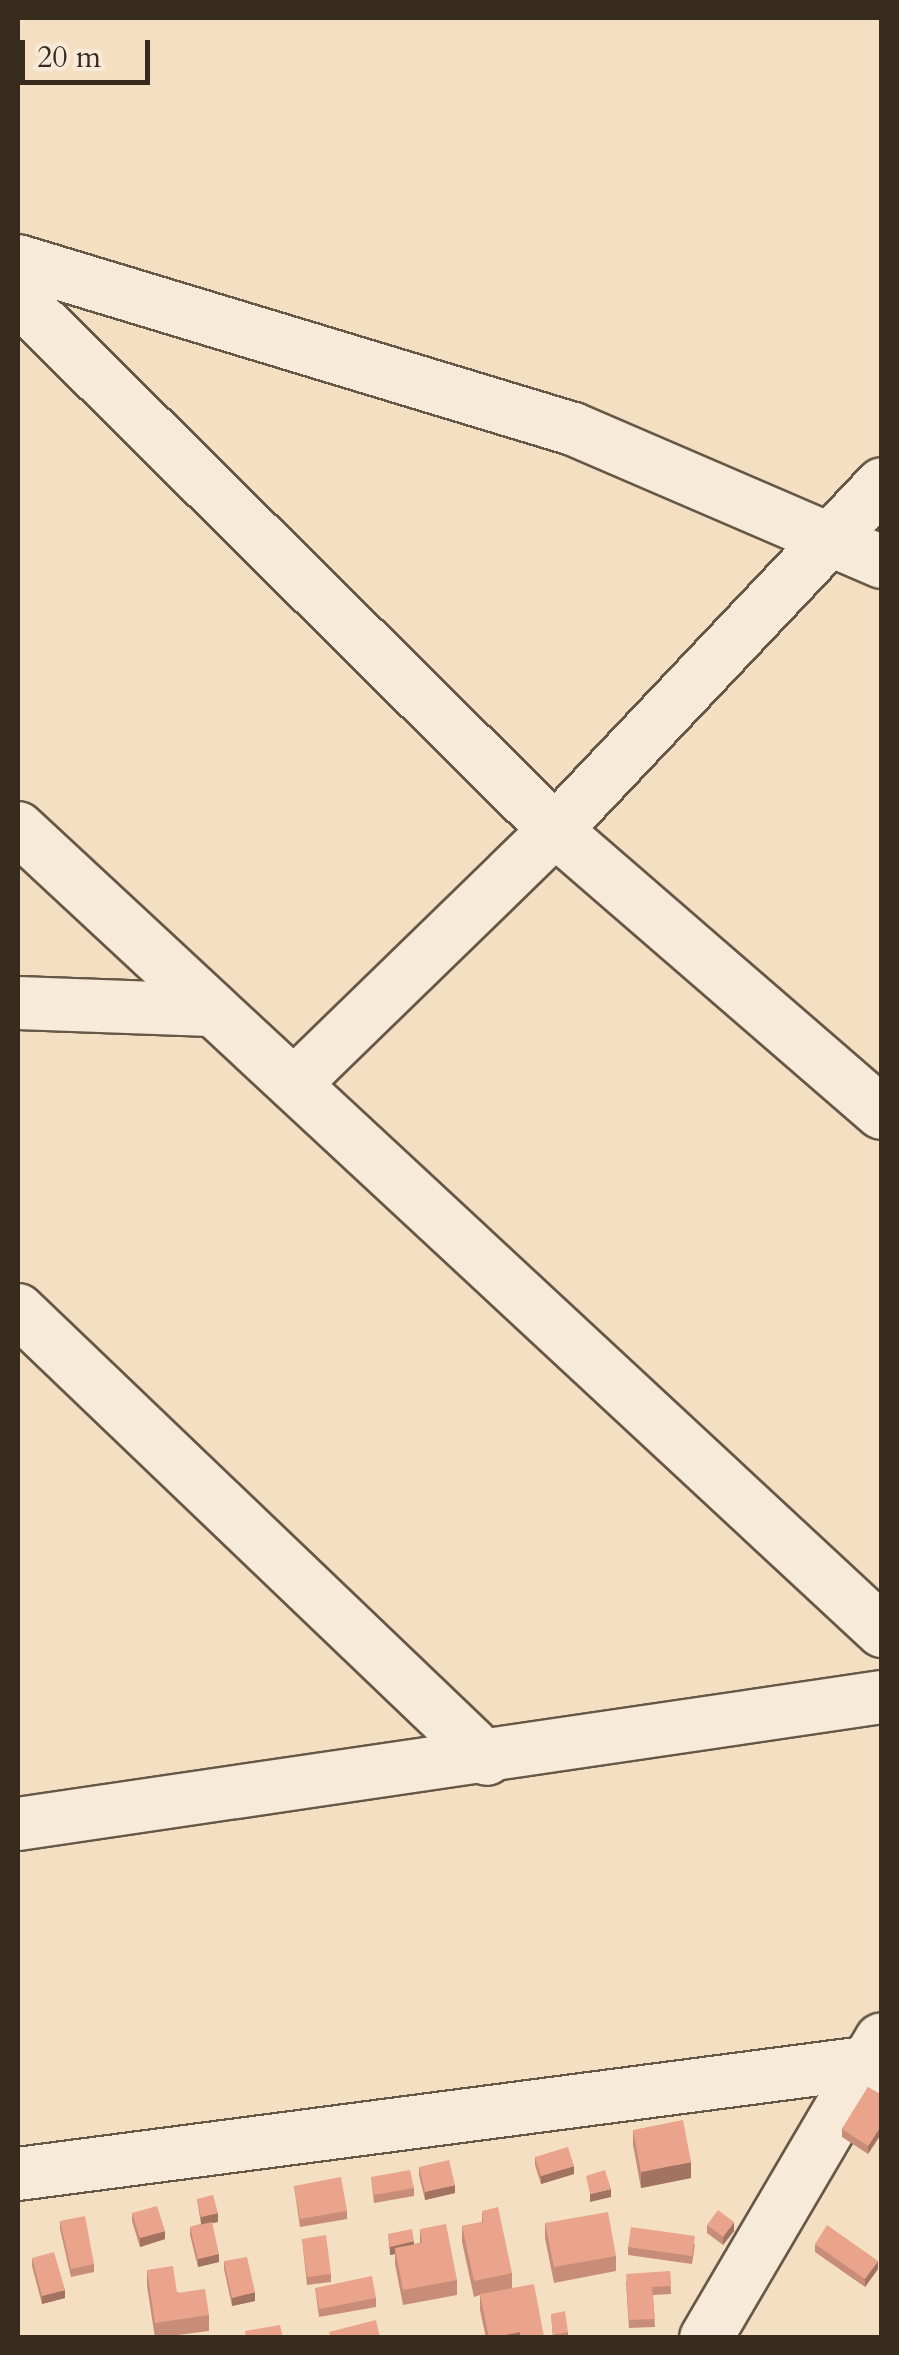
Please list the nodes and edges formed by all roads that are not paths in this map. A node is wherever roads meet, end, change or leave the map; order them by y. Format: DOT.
graph roads {
  1 [pos="18,260"];
  2 [pos="18,298"];
  3 [pos="882,484"];
  4 [pos="825,540"];
  5 [pos="882,562"];
  6 [pos="18,828"];
  7 [pos="554,830"];
  8 [pos="18,1003"];
  9 [pos="210,1010"];
  10 [pos="294,1084"];
  11 [pos="882,1113"];
  12 [pos="18,1310"];
  13 [pos="882,1632"];
  14 [pos="882,1697"];
  15 [pos="486,1759"];
  16 [pos="18,1824"];
  17 [pos="874,2051"];
  18 [pos="18,2174"];
  19 [pos="706,2338"];
  1 -- 4 [label="street"];
  2 -- 7 [label="street"];
  3 -- 4 [label="street"];
  4 -- 5 [label="street"];
  4 -- 7 [label="street"];
  6 -- 9 [label="street"];
  7 -- 10 [label="street"];
  7 -- 11 [label="street"];
  8 -- 9 [label="street"];
  9 -- 10 [label="street"];
  10 -- 13 [label="street"];
  12 -- 15 [label="street"];
  14 -- 15 [label="street"];
  15 -- 16 [label="street"];
  17 -- 18 [label="street"];
  17 -- 19 [label="street"];
}
